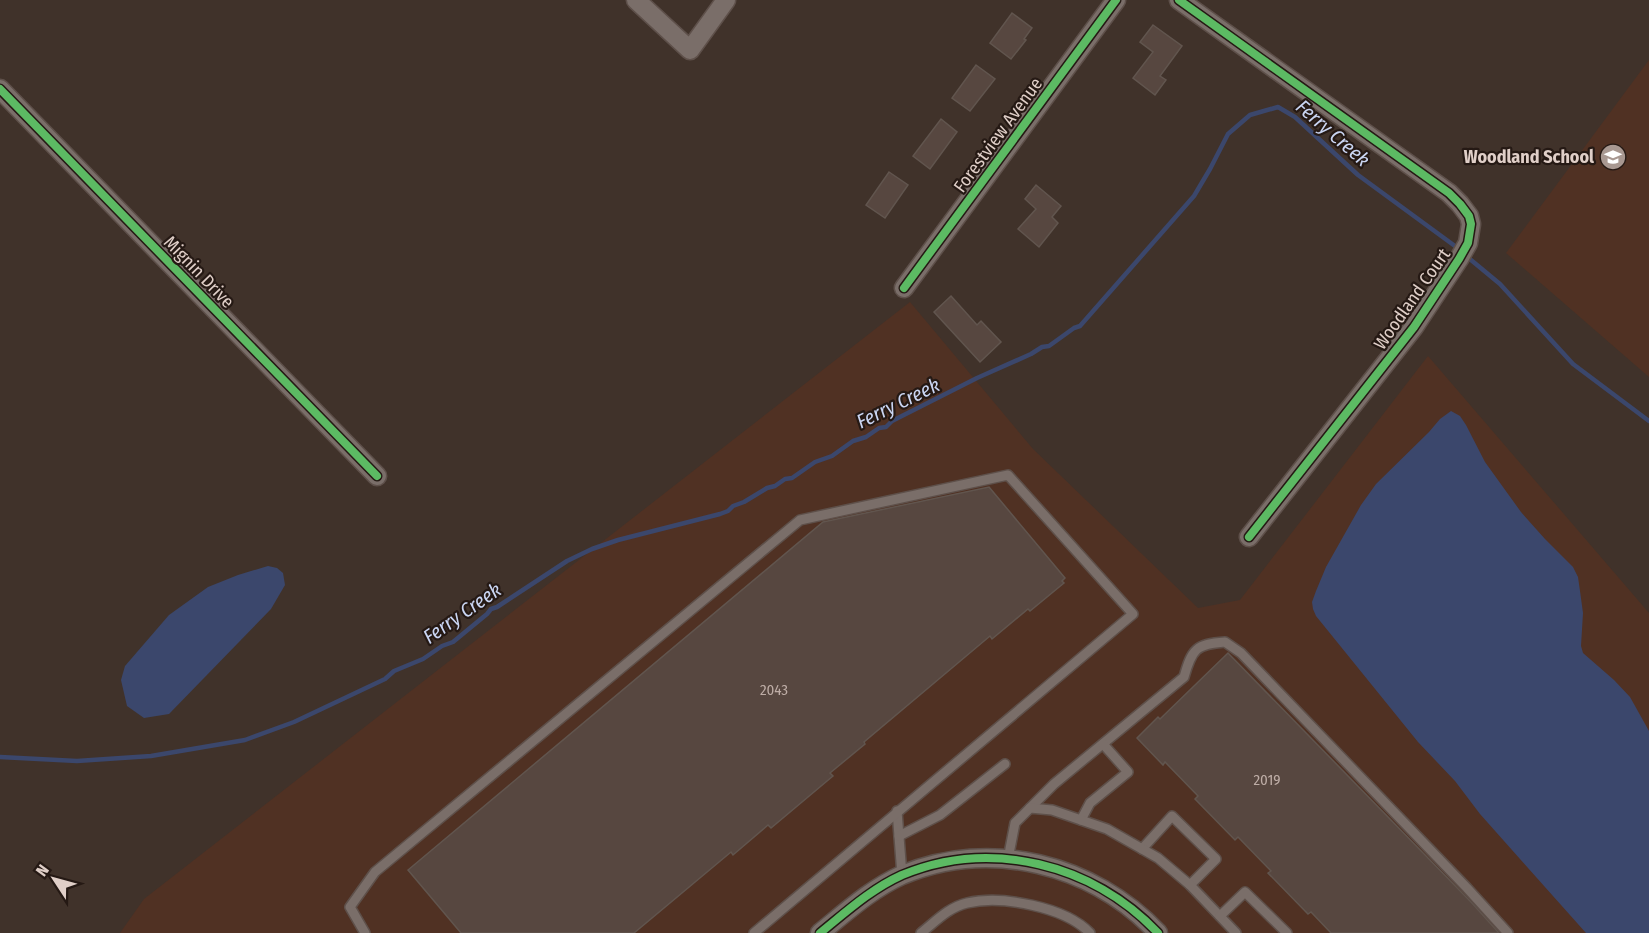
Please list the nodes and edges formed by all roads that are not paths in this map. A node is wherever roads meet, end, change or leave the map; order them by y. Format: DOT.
graph roads {
  1 [pos="636,0"];
  2 [pos="726,0"];
  3 [pos="1116,0"];
  4 [pos="1179,0"];
  5 [pos="0,89"];
  6 [pos="904,288"];
  7 [pos="377,476"];
  8 [pos="1249,537"];
  9 [pos="1103,744"];
  10 [pos="1005,764"];
  11 [pos="1030,808"];
  12 [pos="897,811"];
  13 [pos="1081,820"];
  14 [pos="899,836"];
  15 [pos="1142,849"];
  16 [pos="1008,859"];
  17 [pos="902,875"];
  18 [pos="1190,885"];
  19 [pos="1220,916"];
  20 [pos="365,933"];
  21 [pos="754,933"];
  22 [pos="820,933"];
  23 [pos="921,933"];
  24 [pos="1090,933"];
  25 [pos="1158,933"];
  26 [pos="1236,933"];
  27 [pos="1287,933"];
  28 [pos="1508,933"];
  1 -- 2 [label="street"];
  3 -- 6 [label="street, Forestview Avenue"];
  4 -- 8 [label="street, Woodland Court"];
  5 -- 7 [label="street, Mignin Drive"];
  9 -- 11 [label="lane"];
  9 -- 13 [label="lane"];
  9 -- 28 [label="lane"];
  10 -- 14 [label="lane"];
  11 -- 13 [label="lane"];
  11 -- 16 [label="lane"];
  12 -- 14 [label="lane"];
  12 -- 20 [label="lane"];
  12 -- 21 [label="lane"];
  13 -- 15 [label="lane"];
  14 -- 17 [label="lane"];
  15 -- 18 [label="lane"];
  15 -- 18 [label="lane"];
  16 -- 17 [label="street"];
  16 -- 25 [label="street"];
  17 -- 22 [label="street"];
  18 -- 19 [label="lane"];
  19 -- 26 [label="lane"];
  19 -- 27 [label="lane"];
  23 -- 24 [label="lane"];
}
